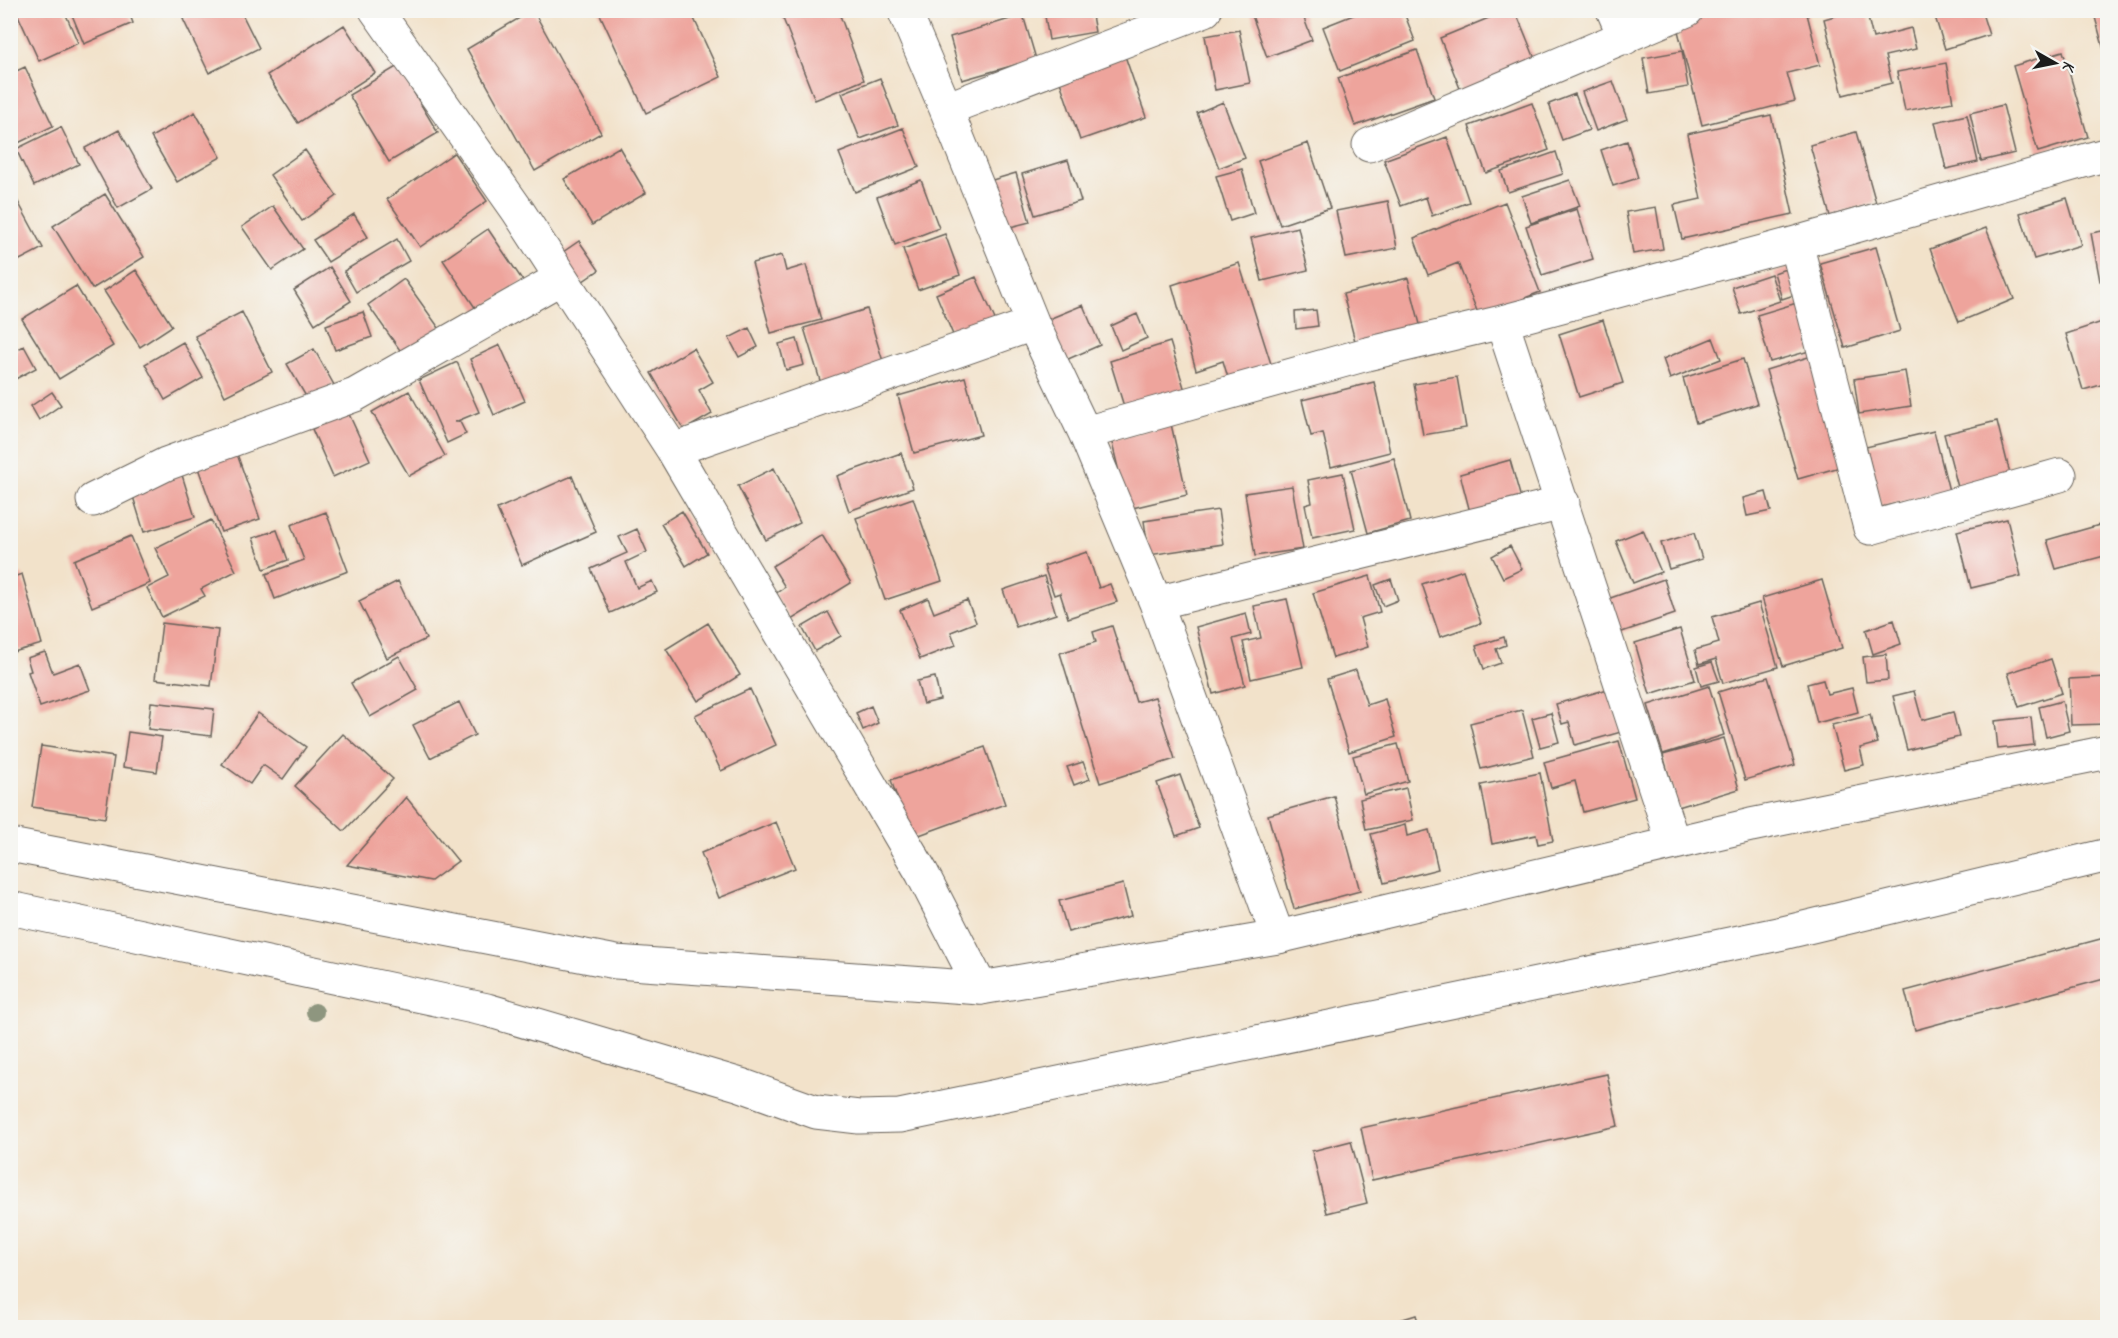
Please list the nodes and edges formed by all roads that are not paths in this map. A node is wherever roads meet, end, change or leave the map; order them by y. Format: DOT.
graph roads {
  1 [pos="376,10"];
  2 [pos="904,10"];
  3 [pos="1205,10"];
  4 [pos="1687,10"];
  5 [pos="1619,24"];
  6 [pos="946,109"];
  7 [pos="1369,145"];
  8 [pos="2108,154"];
  9 [pos="1796,243"];
  10 [pos="561,278"];
  11 [pos="1502,322"];
  12 [pos="1033,324"];
  13 [pos="1085,433"];
  14 [pos="673,450"];
  15 [pos="2060,475"];
  16 [pos="93,500"];
  17 [pos="1563,503"];
  18 [pos="1156,603"];
  19 [pos="2108,752"];
  20 [pos="1673,842"];
  21 [pos="10,845"];
  22 [pos="2108,855"];
  23 [pos="10,908"];
  24 [pos="1278,937"];
  25 [pos="981,988"];
  1 -- 10 [label="street"];
  2 -- 6 [label="street"];
  3 -- 6 [label="street"];
  4 -- 5 [label="street"];
  5 -- 7 [label="street"];
  6 -- 12 [label="street"];
  8 -- 9 [label="street"];
  9 -- 11 [label="street"];
  9 -- 15 [label="street"];
  10 -- 14 [label="street"];
  10 -- 16 [label="street"];
  11 -- 13 [label="street"];
  11 -- 17 [label="street"];
  12 -- 13 [label="street"];
  12 -- 14 [label="street"];
  13 -- 18 [label="street"];
  14 -- 25 [label="street"];
  17 -- 18 [label="street"];
  17 -- 20 [label="street"];
  18 -- 24 [label="street"];
  19 -- 20 [label="street"];
  20 -- 24 [label="street"];
  21 -- 25 [label="street"];
  22 -- 23 [label="street"];
  24 -- 25 [label="street"];
}
